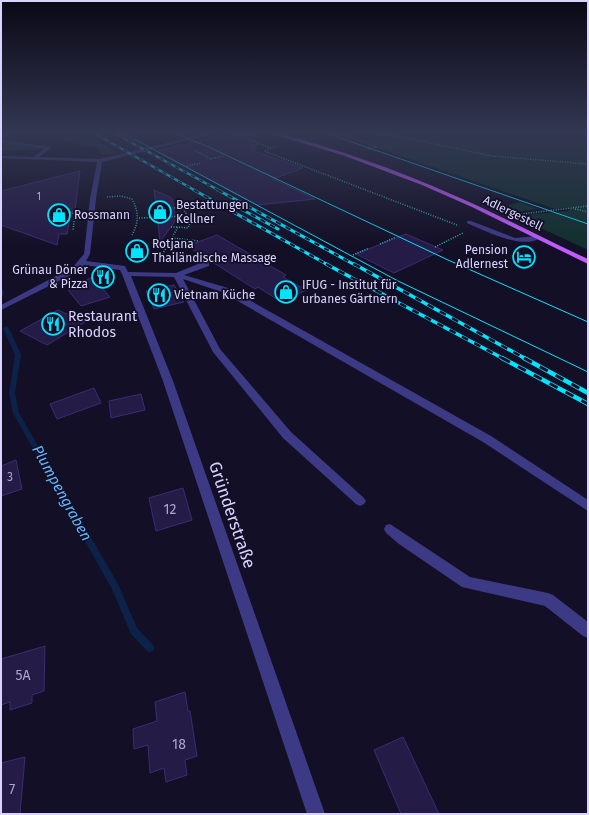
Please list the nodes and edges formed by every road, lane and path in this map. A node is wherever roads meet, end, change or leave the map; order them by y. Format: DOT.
graph roads {
  1 [pos="98,170"];
  2 [pos="314,170"];
  3 [pos="387,170"];
  4 [pos="93,199"];
  5 [pos="588,206"];
  6 [pos="174,208"];
  7 [pos="572,208"];
  8 [pos="70,212"];
  9 [pos="588,212"];
  10 [pos="515,214"];
  11 [pos="187,216"];
  12 [pos="139,218"];
  13 [pos="469,222"];
  14 [pos="478,226"];
  15 [pos="171,227"];
  16 [pos="178,227"];
  17 [pos="72,230"];
  18 [pos="470,230"];
  19 [pos="132,236"];
  20 [pos="396,237"];
  21 [pos="171,238"];
  22 [pos="537,238"];
  23 [pos="199,241"];
  24 [pos="388,241"];
  25 [pos="390,242"];
  26 [pos="380,244"];
  27 [pos="435,246"];
  28 [pos="369,248"];
  29 [pos="360,252"];
  30 [pos="153,254"];
  31 [pos="363,254"];
  32 [pos="142,255"];
  33 [pos="162,255"];
  34 [pos="353,255"];
  35 [pos="134,256"];
  36 [pos="184,260"];
  37 [pos="588,262"];
  38 [pos="82,263"];
  39 [pos="206,264"];
  40 [pos="126,274"];
  41 [pos="177,275"];
  42 [pos="1,308"];
  43 [pos="360,501"];
  44 [pos="588,506"];
  45 [pos="390,528"];
  46 [pos="582,620"];
  47 [pos="588,631"];
  48 [pos="316,814"];
  1 -- 4 [label="street"];
  2 -- 18 [label="path"];
  3 -- 22 [label="main road, Adlergestell"];
  4 -- 12 [label="path"];
  4 -- 38 [label="street"];
  5 -- 7 [label="path"];
  6 -- 11 [label="path"];
  7 -- 9 [label="path"];
  7 -- 10 [label="path"];
  8 -- 17 [label="path"];
  11 -- 12 [label="path"];
  11 -- 16 [label="path"];
  12 -- 19 [label="path"];
  13 -- 14 [label="street"];
  14 -- 18 [label="path"];
  14 -- 22 [label="street"];
  15 -- 16 [label="path"];
  16 -- 21 [label="path"];
  18 -- 27 [label="path"];
  20 -- 24 [label="path"];
  21 -- 23 [label="path"];
  21 -- 33 [label="path"];
  22 -- 37 [label="main road, Adlergestell"];
  24 -- 25 [label="path"];
  24 -- 26 [label="path"];
  28 -- 29 [label="path"];
  29 -- 31 [label="path"];
  29 -- 34 [label="path"];
  30 -- 33 [label="path"];
  32 -- 35 [label="path"];
  33 -- 36 [label="path"];
  38 -- 40 [label="street"];
  38 -- 42 [label="street"];
  39 -- 41 [label="street"];
  40 -- 41 [label="street"];
  40 -- 48 [label="street, Gründerstraße"];
  41 -- 43 [label="street"];
  41 -- 44 [label="street"];
  45 -- 46 [label="street"];
  46 -- 47 [label="street"];
}
